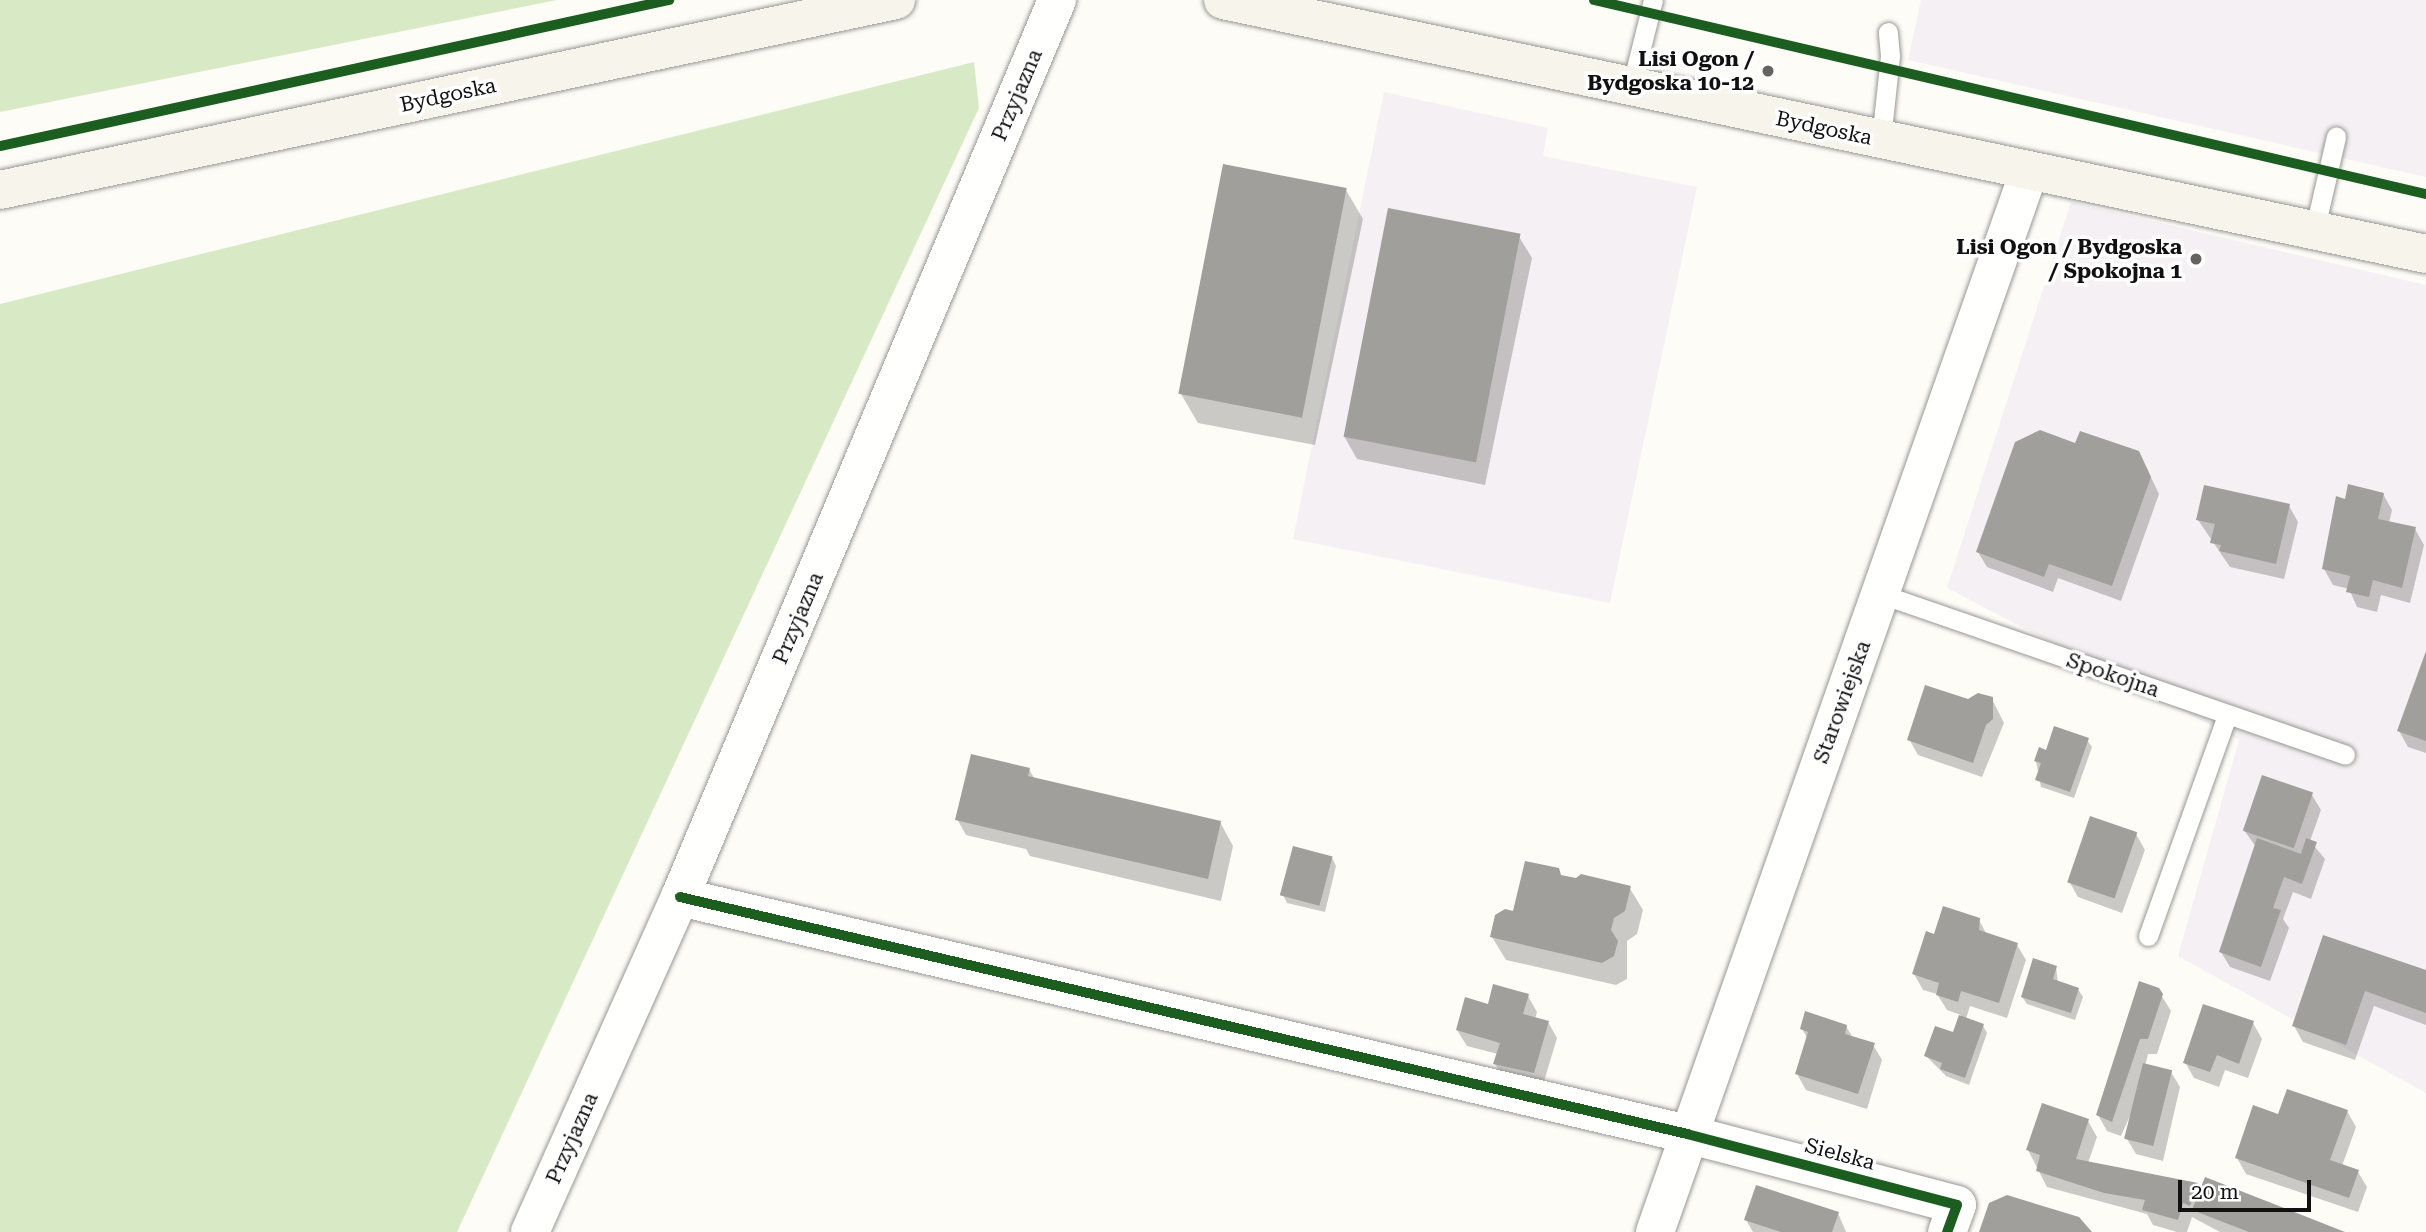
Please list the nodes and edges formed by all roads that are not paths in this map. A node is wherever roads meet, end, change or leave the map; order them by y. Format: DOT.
graph roads {
  1 [pos="895,0"];
  2 [pos="1057,0"];
  3 [pos="1223,0"];
  4 [pos="1653,0"];
  5 [pos="1888,32"];
  6 [pos="1631,88"];
  7 [pos="2336,137"];
  8 [pos="1881,140"];
  9 [pos="2029,172"];
  10 [pos="0,190"];
  11 [pos="2314,232"];
  12 [pos="2426,254"];
  13 [pos="1881,594"];
  14 [pos="2227,715"];
  15 [pos="2345,755"];
  16 [pos="681,897"];
  17 [pos="2148,936"];
  18 [pos="1687,1134"];
  19 [pos="530,1232"];
  20 [pos="1655,1232"];
  21 [pos="1947,1232"];
  1 -- 10 [label="main road, Bydgoska"];
  2 -- 16 [label="street, Przyjazna"];
  3 -- 6 [label="main road, Bydgoska"];
  4 -- 6 [label="lane"];
  5 -- 8 [label="lane"];
  6 -- 8 [label="main road, Bydgoska"];
  7 -- 11 [label="lane"];
  8 -- 9 [label="main road, Bydgoska"];
  9 -- 11 [label="main road, Bydgoska"];
  9 -- 13 [label="street, Starowiejska"];
  11 -- 12 [label="main road, Bydgoska"];
  13 -- 14 [label="lane, Spokojna"];
  13 -- 18 [label="street, Starowiejska"];
  14 -- 15 [label="lane, Spokojna"];
  14 -- 17 [label="lane"];
  16 -- 18 [label="street"];
  16 -- 19 [label="street, Przyjazna"];
  18 -- 20 [label="street, Starowiejska"];
  18 -- 21 [label="street, Sielska"];
}
